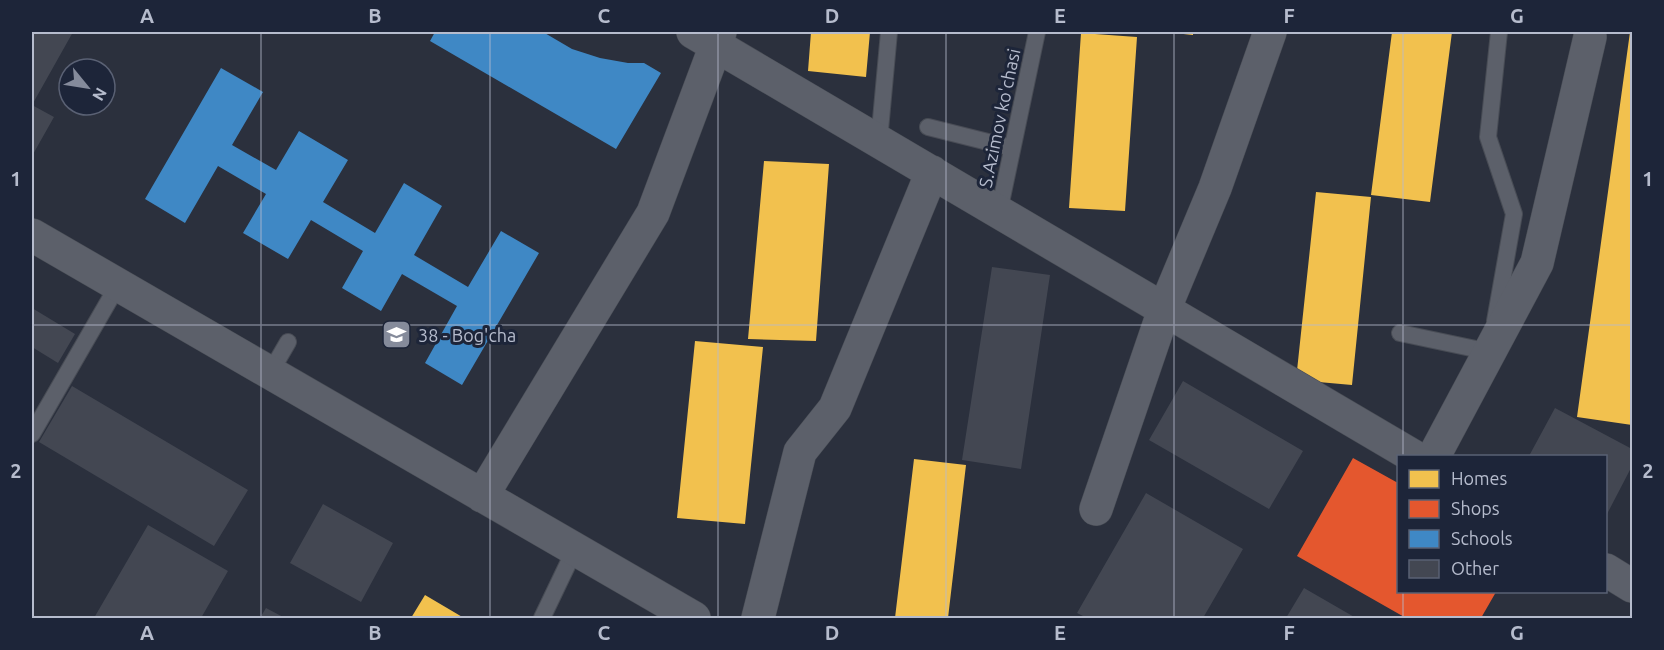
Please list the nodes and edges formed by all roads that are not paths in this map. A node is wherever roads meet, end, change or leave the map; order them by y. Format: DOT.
graph roads {
  1 [pos="889,32"];
  2 [pos="1037,32"];
  3 [pos="1270,32"];
  4 [pos="1499,32"];
  5 [pos="1588,33"];
  6 [pos="710,36"];
  7 [pos="928,127"];
  8 [pos="879,141"];
  9 [pos="1012,148"];
  10 [pos="932,172"];
  11 [pos="999,212"];
  12 [pos="32,235"];
  13 [pos="118,285"];
  14 [pos="1164,310"];
  15 [pos="1400,333"];
  16 [pos="288,342"];
  17 [pos="1490,352"];
  18 [pos="270,373"];
  19 [pos="32,434"];
  20 [pos="1411,455"];
  21 [pos="1435,455"];
  22 [pos="482,496"];
  23 [pos="1096,509"];
  24 [pos="574,549"];
  25 [pos="1607,571"];
  26 [pos="1632,586"];
  27 [pos="542,618"];
  28 [pos="694,618"];
  29 [pos="758,618"];
  1 -- 8 [label="lane"];
  2 -- 9 [label="lane, S.Azimov ko'chasi"];
  3 -- 14 [label="street"];
  4 -- 17 [label="lane"];
  5 -- 17 [label="street"];
  6 -- 8 [label="street"];
  6 -- 22 [label="street"];
  7 -- 9 [label="lane"];
  8 -- 10 [label="street"];
  9 -- 11 [label="lane, S.Azimov ko'chasi"];
  10 -- 11 [label="street"];
  10 -- 29 [label="street"];
  11 -- 14 [label="street"];
  12 -- 13 [label="street"];
  13 -- 18 [label="street"];
  13 -- 19 [label="lane"];
  14 -- 20 [label="street"];
  14 -- 23 [label="street"];
  15 -- 17 [label="lane"];
  16 -- 18 [label="lane"];
  17 -- 21 [label="street"];
  18 -- 22 [label="street"];
  22 -- 24 [label="street"];
  24 -- 27 [label="lane"];
  24 -- 28 [label="street"];
  25 -- 26 [label="street"];
}
